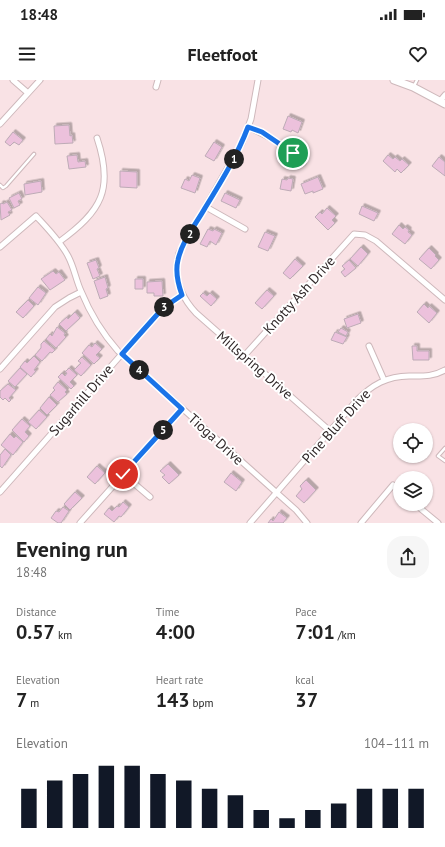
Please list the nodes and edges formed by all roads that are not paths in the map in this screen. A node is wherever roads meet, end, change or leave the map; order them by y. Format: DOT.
graph roads {
  1 [pos="13,80"];
  2 [pos="40,80"];
  3 [pos="158,80"];
  4 [pos="258,80"];
  5 [pos="394,80"];
  6 [pos="415,83"];
  7 [pos="156,87"];
  8 [pos="28,92"];
  9 [pos="443,100"];
  10 [pos="0,124"];
  11 [pos="248,127"];
  12 [pos="97,138"];
  13 [pos="34,154"];
  14 [pos="303,163"];
  15 [pos="0,185"];
  16 [pos="206,207"];
  17 [pos="245,229"];
  18 [pos="59,242"];
  19 [pos="0,247"];
  20 [pos="81,292"];
  21 [pos="182,295"];
  22 [pos="445,300"];
  23 [pos="369,346"];
  24 [pos="122,354"];
  25 [pos="244,356"];
  26 [pos="0,369"];
  27 [pos="445,370"];
  28 [pos="384,380"];
  29 [pos="182,409"];
  30 [pos="331,432"];
  31 [pos="445,448"];
  32 [pos="445,460"];
  33 [pos="123,474"];
  34 [pos="393,485"];
  35 [pos="0,492"];
  36 [pos="277,493"];
  37 [pos="150,497"];
  38 [pos="423,511"];
  39 [pos="80,523"];
  40 [pos="250,523"];
  41 [pos="307,523"];
  42 [pos="361,523"];
  43 [pos="438,523"];
  1 -- 8 [label="street"];
  2 -- 8 [label="street"];
  3 -- 7 [label="street"];
  4 -- 11 [label="street"];
  5 -- 6 [label="main road"];
  6 -- 9 [label="main road"];
  8 -- 10 [label="street"];
  11 -- 14 [label="street"];
  11 -- 16 [label="street"];
  12 -- 18 [label="street"];
  13 -- 15 [label="lane"];
  16 -- 17 [label="street"];
  16 -- 21 [label="street"];
  18 -- 19 [label="street, Tioga Drive"];
  18 -- 20 [label="street, Tioga Drive"];
  20 -- 24 [label="street, Tioga Drive"];
  20 -- 26 [label="street"];
  21 -- 24 [label="street, Sugarhill Drive"];
  21 -- 25 [label="street, Millspring Drive"];
  22 -- 25 [label="street, Knotty Ash Drive"];
  23 -- 28 [label="street"];
  24 -- 29 [label="street, Tioga Drive"];
  24 -- 35 [label="street, Sugarhill Drive"];
  25 -- 30 [label="street, Millspring Drive"];
  27 -- 28 [label="street, Pine Bluff Drive"];
  28 -- 30 [label="street, Pine Bluff Drive"];
  29 -- 33 [label="street"];
  29 -- 36 [label="street, Tioga Drive"];
  30 -- 36 [label="street, Pine Bluff Drive"];
  31 -- 32 [label="lane"];
  33 -- 37 [label="street"];
  33 -- 39 [label="street"];
  34 -- 42 [label="street"];
  36 -- 40 [label="street, Pine Bluff Drive"];
  36 -- 41 [label="street, Tioga Drive"];
  38 -- 43 [label="street"];
}
